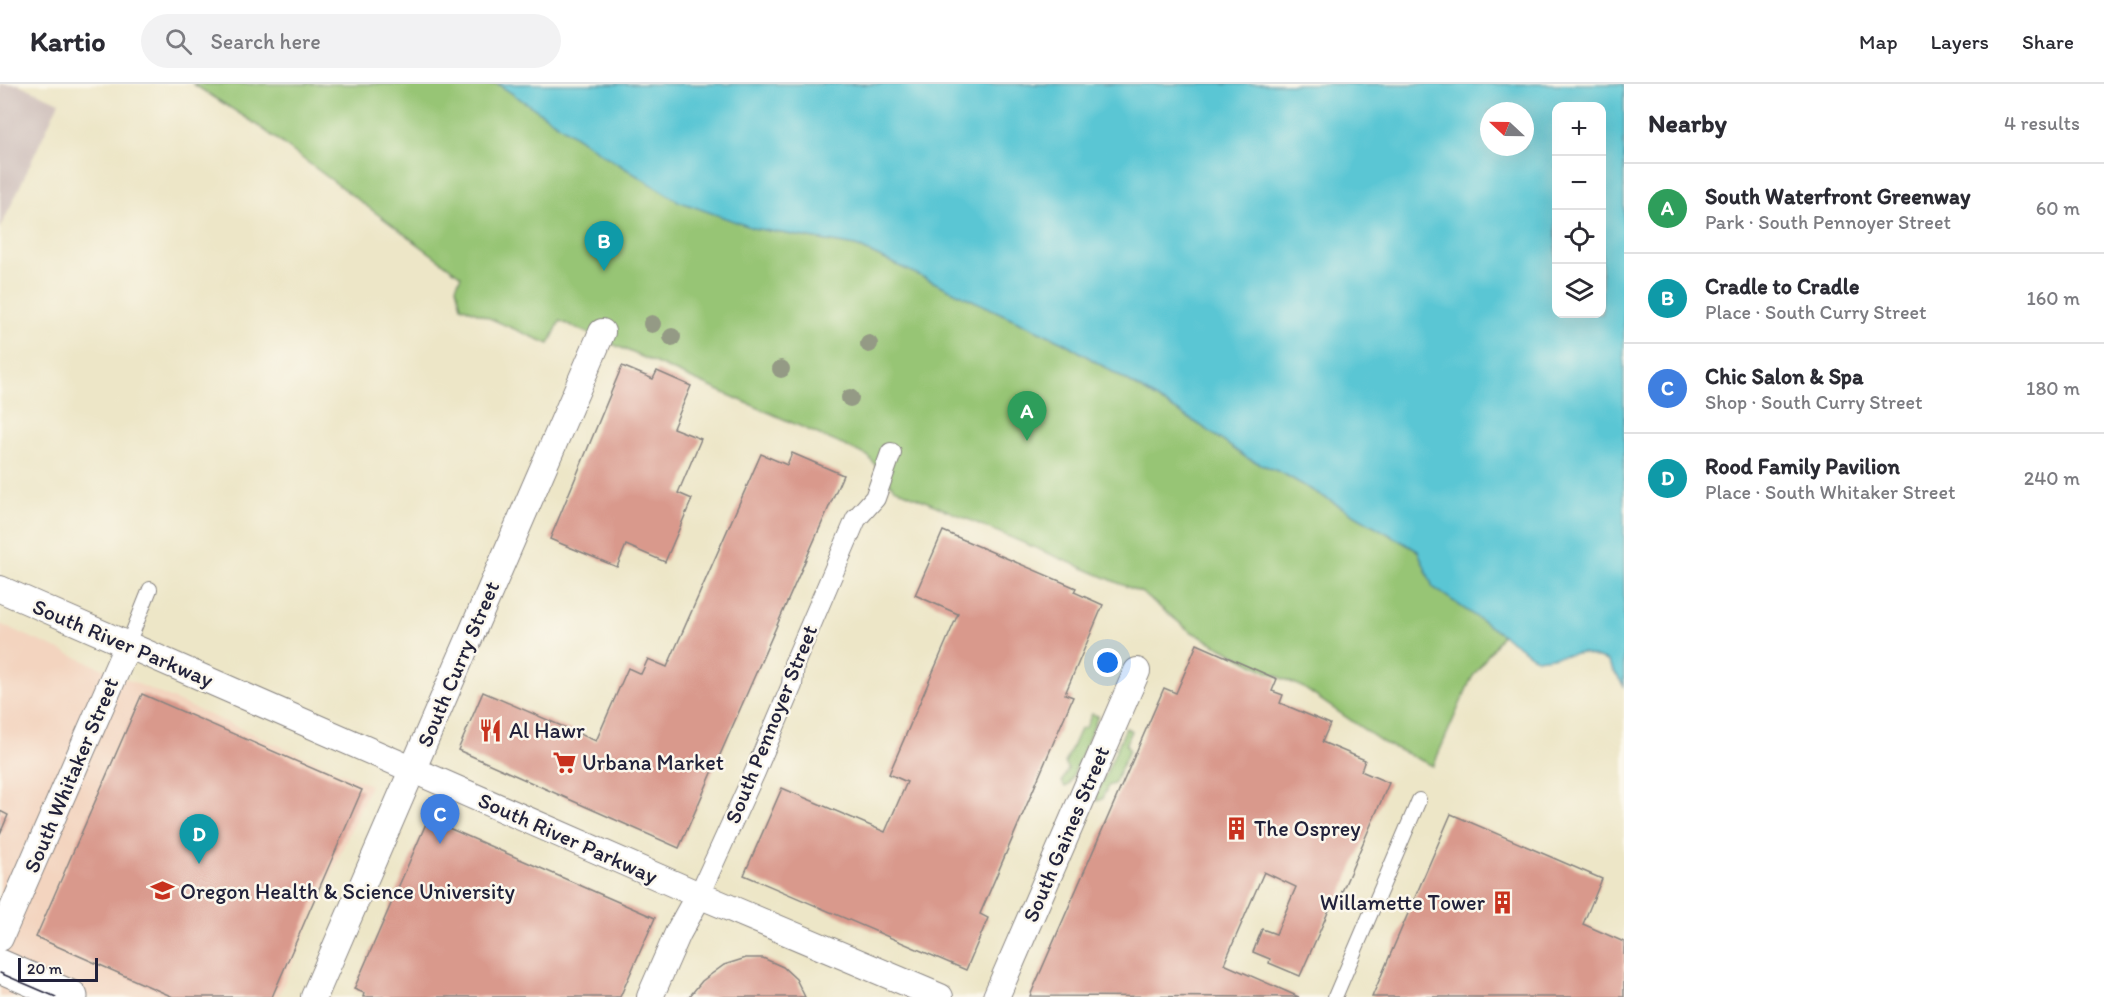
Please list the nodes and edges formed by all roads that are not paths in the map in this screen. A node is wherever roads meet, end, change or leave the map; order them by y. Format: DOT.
graph roads {
  1 [pos="602,332"];
  2 [pos="891,453"];
  3 [pos="0,590"];
  4 [pos="150,590"];
  5 [pos="128,644"];
  6 [pos="1137,671"];
  7 [pos="413,770"];
  8 [pos="1419,800"];
  9 [pos="699,895"];
  10 [pos="0,938"];
  11 [pos="0,966"];
  12 [pos="70,997"];
  13 [pos="314,997"];
  14 [pos="650,997"];
  15 [pos="940,997"];
  16 [pos="996,997"];
  17 [pos="1335,997"];
  1 -- 7 [label="street, South Curry Street"];
  2 -- 9 [label="street, South Pennoyer Street"];
  3 -- 5 [label="street, South River Parkway"];
  4 -- 5 [label="lane"];
  5 -- 7 [label="street, South River Parkway"];
  5 -- 10 [label="street, South Whitaker Street"];
  6 -- 16 [label="street, South Gaines Street"];
  7 -- 9 [label="street, South River Parkway"];
  7 -- 13 [label="street, South Curry Street"];
  8 -- 17 [label="lane"];
  9 -- 14 [label="street, South Pennoyer Street"];
  9 -- 15 [label="street, South River Parkway"];
  11 -- 12 [label="street"];
}
